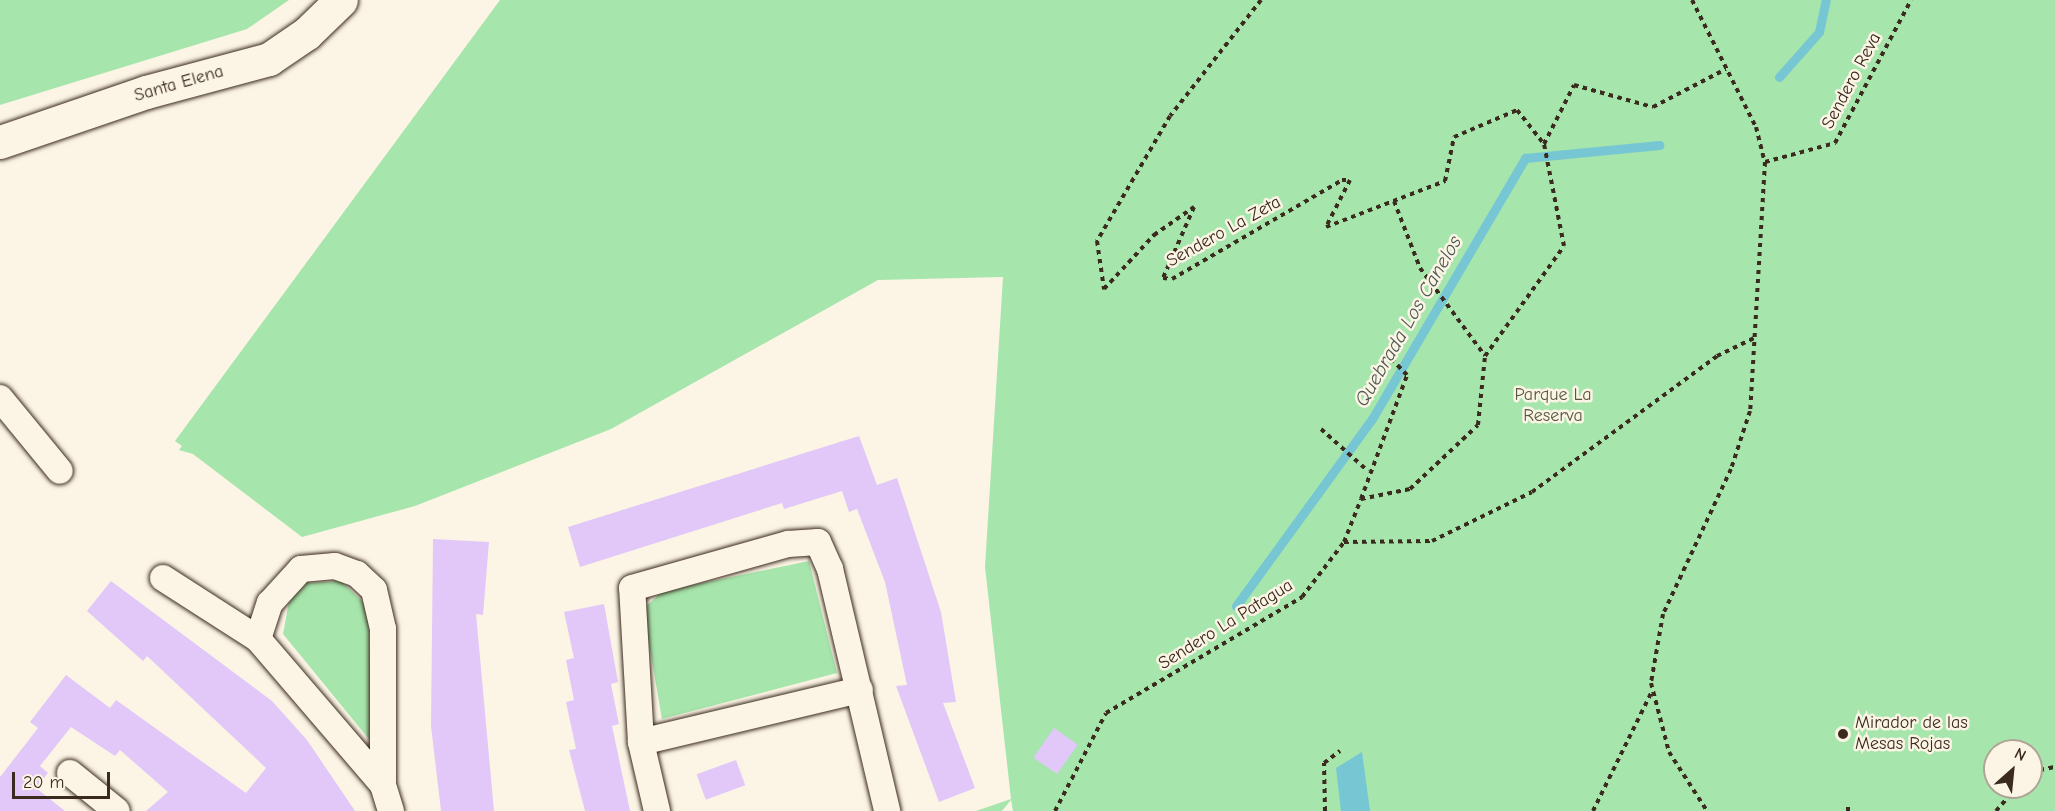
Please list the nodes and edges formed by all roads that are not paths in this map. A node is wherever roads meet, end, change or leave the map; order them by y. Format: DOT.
graph roads {
  1 [pos="341,0"];
  2 [pos="0,142"];
  3 [pos="0,398"];
  4 [pos="60,471"];
  5 [pos="163,578"];
  6 [pos="258,639"];
  7 [pos="860,690"];
  8 [pos="642,742"];
  9 [pos="70,772"];
  10 [pos="382,785"];
  11 [pos="117,811"];
  12 [pos="391,811"];
  13 [pos="657,811"];
  14 [pos="887,811"];
  1 -- 2 [label="street, Santa Elena"];
  3 -- 4 [label="street"];
  5 -- 6 [label="street"];
  6 -- 10 [label="street"];
  6 -- 10 [label="street"];
  7 -- 8 [label="street"];
  7 -- 8 [label="street"];
  7 -- 14 [label="street"];
  8 -- 13 [label="street"];
  9 -- 11 [label="street"];
  10 -- 12 [label="street"];
}
